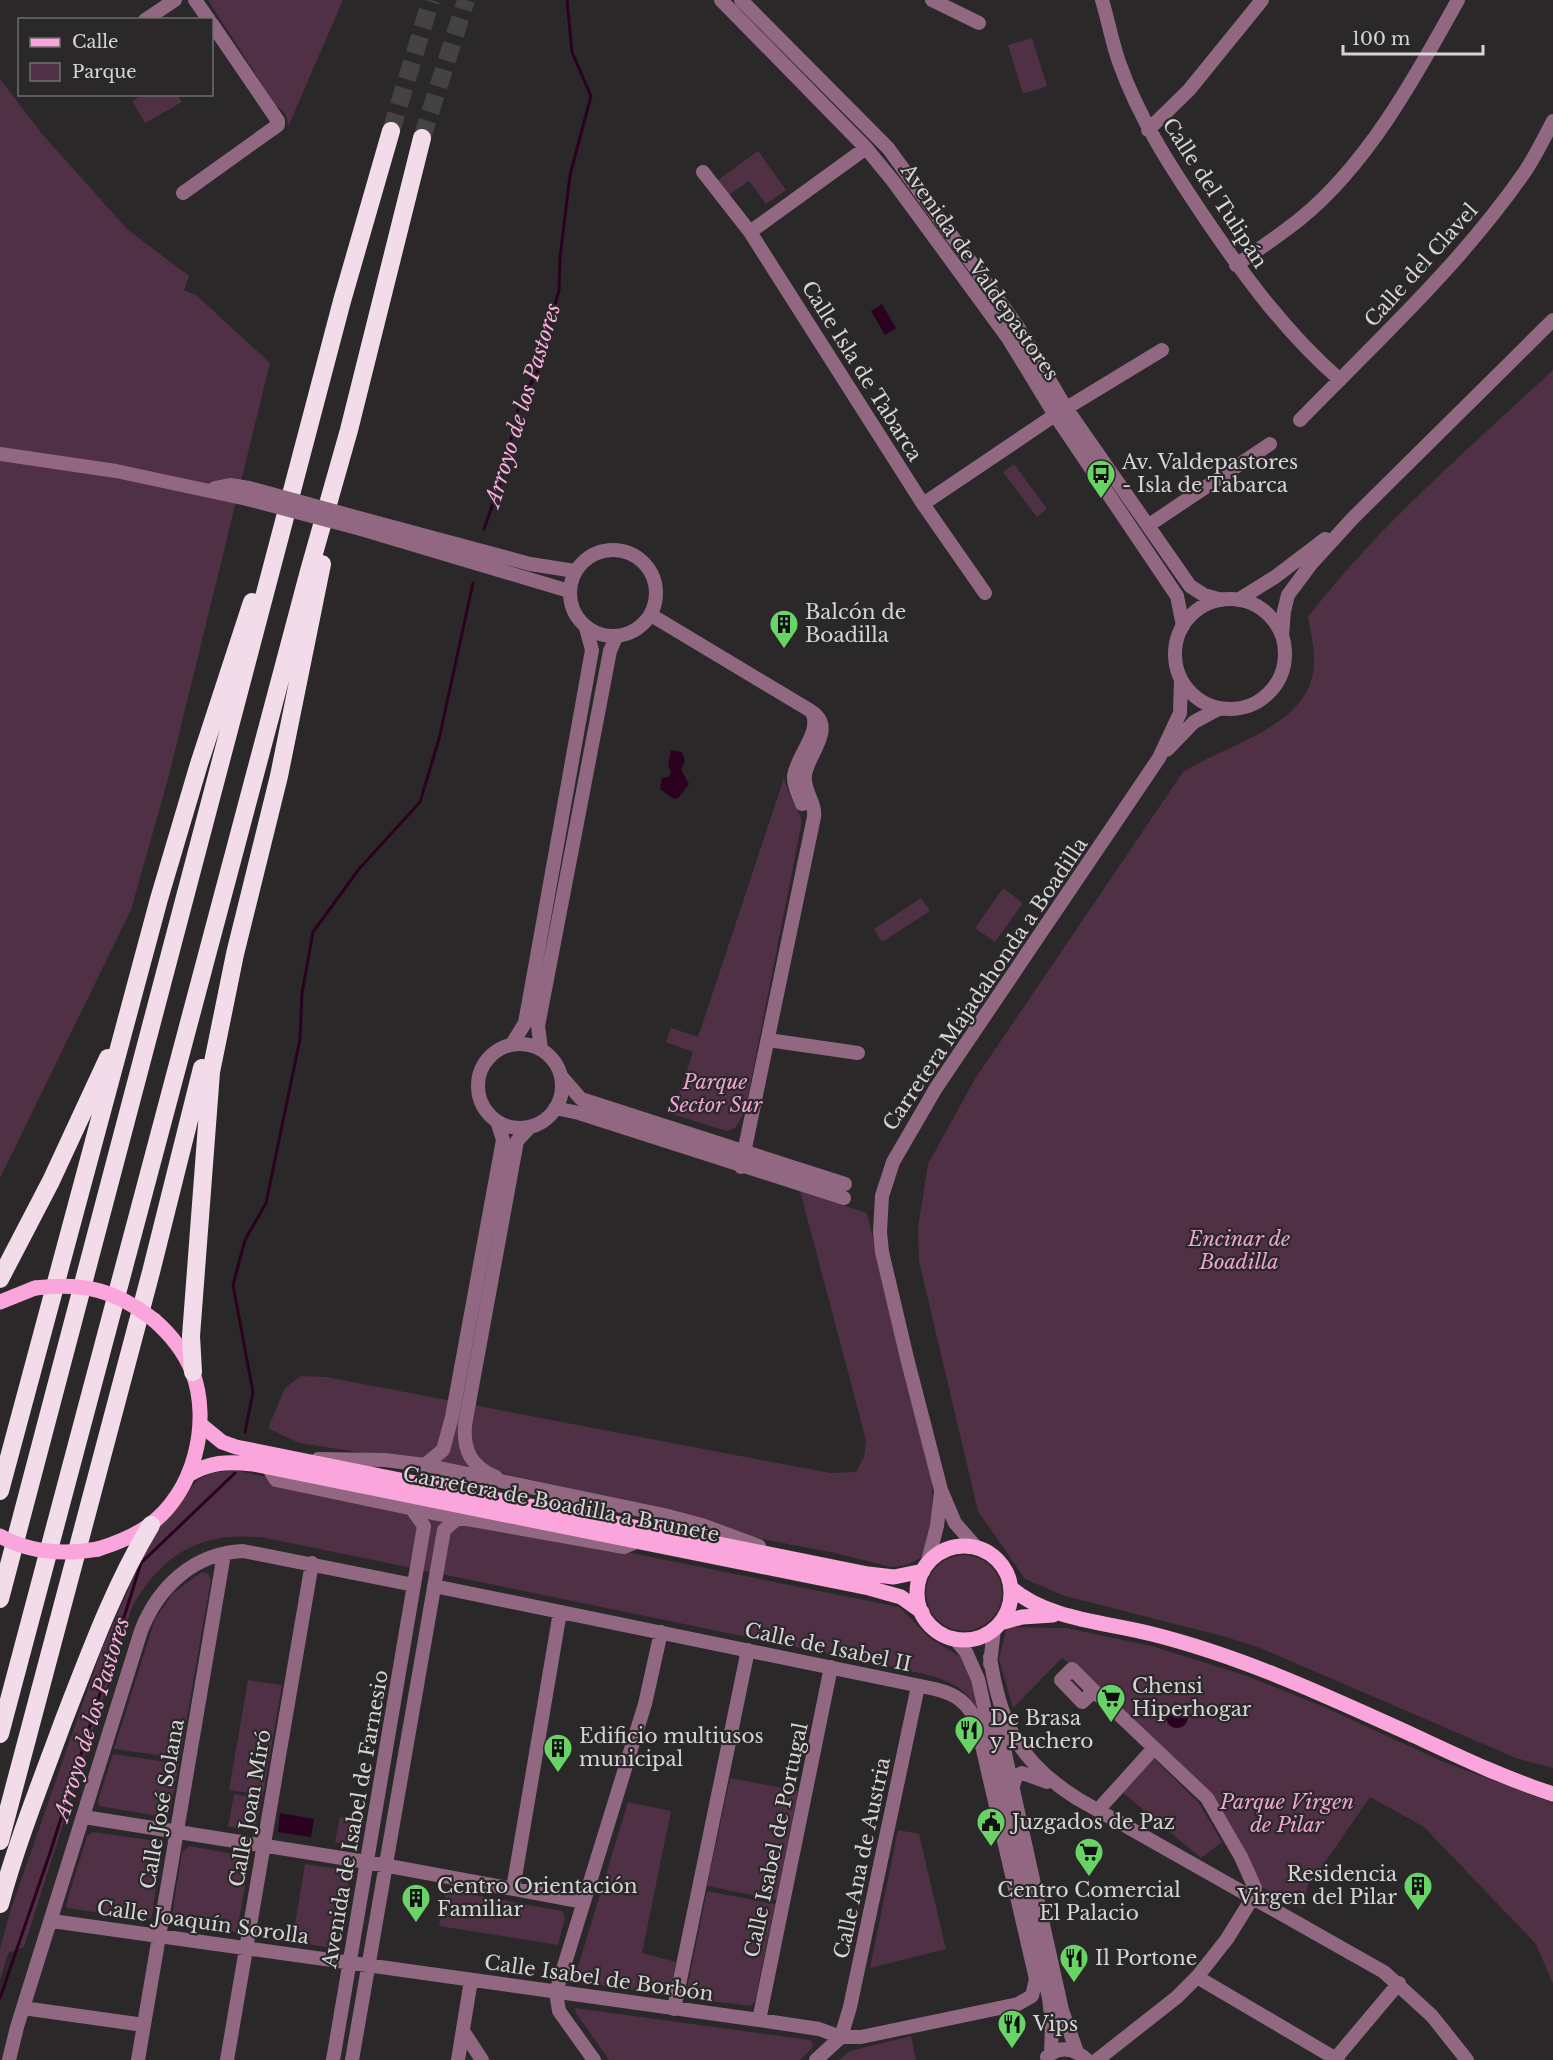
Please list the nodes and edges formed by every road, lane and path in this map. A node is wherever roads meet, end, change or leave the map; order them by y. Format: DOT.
graph roads {
  1 [pos="174,0"];
  2 [pos="195,0"];
  3 [pos="722,0"];
  4 [pos="741,0"];
  5 [pos="762,0"];
  6 [pos="932,0"];
  7 [pos="1102,0"];
  8 [pos="1262,0"];
  9 [pos="1458,0"];
  10 [pos="749,16"];
  11 [pos="148,18"];
  12 [pos="208,18"];
  13 [pos="979,23"];
  14 [pos="213,25"];
  15 [pos="1553,121"];
  16 [pos="1148,130"];
  17 [pos="390,131"];
  18 [pos="422,138"];
  19 [pos="866,148"];
  20 [pos="703,172"];
  21 [pos="183,193"];
  22 [pos="750,232"];
  23 [pos="1236,265"];
  24 [pos="342,301"];
  25 [pos="1553,320"];
  26 [pos="1162,350"];
  27 [pos="1340,380"];
  28 [pos="1061,411"];
  29 [pos="1300,420"];
  30 [pos="349,430"];
  31 [pos="1270,444"];
  32 [pos="0,454"];
  33 [pos="248,494"];
  34 [pos="923,504"];
  35 [pos="1353,518"];
  36 [pos="1149,525"];
  37 [pos="575,571"];
  38 [pos="569,591"];
  39 [pos="985,592"];
  40 [pos="1222,600"];
  41 [pos="1238,600"];
  42 [pos="651,615"];
  43 [pos="1183,626"];
  44 [pos="586,628"];
  45 [pos="1282,636"];
  46 [pos="616,637"];
  47 [pos="1181,681"];
  48 [pos="1220,708"];
  49 [pos="1159,758"];
  50 [pos="146,943"];
  51 [pos="235,954"];
  52 [pos="768,1040"];
  53 [pos="512,1044"];
  54 [pos="541,1049"];
  55 [pos="858,1053"];
  56 [pos="561,1076"];
  57 [pos="555,1108"];
  58 [pos="496,1120"];
  59 [pos="530,1126"];
  60 [pos="744,1152"];
  61 [pos="741,1167"];
  62 [pos="845,1184"];
  63 [pos="844,1198"];
  64 [pos="0,1279"];
  65 [pos="0,1302"];
  66 [pos="193,1372"];
  67 [pos="200,1424"];
  68 [pos="305,1459"];
  69 [pos="425,1466"];
  70 [pos="268,1467"];
  71 [pos="188,1476"];
  72 [pos="523,1487"];
  73 [pos="941,1490"];
  74 [pos="0,1491"];
  75 [pos="412,1509"];
  76 [pos="458,1518"];
  77 [pos="151,1525"];
  78 [pos="0,1536"];
  79 [pos="638,1541"];
  80 [pos="977,1548"];
  81 [pos="224,1554"];
  82 [pos="312,1563"];
  83 [pos="827,1565"];
  84 [pos="925,1568"];
  85 [pos="414,1585"];
  86 [pos="434,1586"];
  87 [pos="1011,1588"];
  88 [pos="0,1599"];
  89 [pos="560,1612"];
  90 [pos="922,1612"];
  91 [pos="1071,1616"];
  92 [pos="997,1626"];
  93 [pos="661,1632"];
  94 [pos="954,1638"];
  95 [pos="748,1650"];
  96 [pos="990,1657"];
  97 [pos="831,1667"];
  98 [pos="918,1686"];
  99 [pos="1094,1691"];
  100 [pos="0,1734"];
  101 [pos="1154,1748"];
  102 [pos="1013,1786"];
  103 [pos="1068,1792"];
  104 [pos="1553,1794"];
  105 [pos="1098,1810"];
  106 [pos="84,1817"];
  107 [pos="178,1832"];
  108 [pos="0,1841"];
  109 [pos="263,1845"];
  110 [pos="367,1862"];
  111 [pos="385,1866"];
  112 [pos="513,1889"];
  113 [pos="1254,1897"];
  114 [pos="584,1902"];
  115 [pos="0,1904"];
  116 [pos="52,1921"];
  117 [pos="159,1936"];
  118 [pos="1027,1945"];
  119 [pos="247,1949"];
  120 [pos="1042,1962"];
  121 [pos="350,1963"];
  122 [pos="368,1965"];
  123 [pos="1197,1977"];
  124 [pos="471,1980"];
  125 [pos="1399,1983"];
  126 [pos="556,1992"];
  127 [pos="23,2008"];
  128 [pos="674,2009"];
  129 [pos="759,2020"];
  130 [pos="144,2025"];
  131 [pos="463,2031"];
  132 [pos="841,2037"];
  133 [pos="1082,2056"];
  134 [pos="1048,2057"];
  135 [pos="1337,2059"];
  136 [pos="9,2060"];
  137 [pos="138,2060"];
  138 [pos="227,2060"];
  139 [pos="333,2060"];
  140 [pos="352,2060"];
  141 [pos="458,2060"];
  142 [pos="482,2060"];
  143 [pos="594,2060"];
  144 [pos="816,2060"];
  145 [pos="1097,2060"];
  146 [pos="1467,2060"];
  1 -- 11 [label="street"];
  2 -- 12 [label="street"];
  3 -- 10 [label="street, Avenida de Valdepastores"];
  4 -- 10 [label="street, Avenida de Valdepastores"];
  5 -- 10 [label="street"];
  6 -- 13 [label="street"];
  7 -- 16 [label="street, Calle del Tulipán"];
  8 -- 16 [label="street"];
  9 -- 23 [label="street"];
  10 -- 19 [label="street, Avenida de Valdepastores"];
  10 -- 28 [label="street, Avenida de Valdepastores"];
  14 -- 21 [label="street"];
  15 -- 27 [label="street, Calle del Clavel"];
  16 -- 23 [label="street, Calle del Tulipán"];
  17 -- 24 [label="highway"];
  18 -- 30 [label="highway"];
  19 -- 22 [label="street"];
  19 -- 28 [label="street, Avenida de Valdepastores"];
  20 -- 22 [label="street, Calle Isla de Tabarca"];
  22 -- 34 [label="street, Calle Isla de Tabarca"];
  23 -- 27 [label="street, Calle del Tulipán"];
  24 -- 50 [label="highway"];
  24 -- 88 [label="highway"];
  25 -- 35 [label="street"];
  26 -- 28 [label="street"];
  27 -- 29 [label="street, Calle del Clavel"];
  28 -- 34 [label="street"];
  28 -- 36 [label="street, Avenida de Valdepastores"];
  28 -- 43 [label="street, Avenida de Valdepastores"];
  30 -- 51 [label="highway"];
  30 -- 100 [label="highway"];
  31 -- 36 [label="street"];
  32 -- 33 [label="street"];
  33 -- 37 [label="street, bridge"];
  33 -- 38 [label="street, bridge"];
  34 -- 39 [label="street, Calle Isla de Tabarca"];
  35 -- 41 [label="street"];
  35 -- 45 [label="street"];
  36 -- 40 [label="street, Avenida de Valdepastores"];
  37 -- 38 [label="street"];
  37 -- 42 [label="street"];
  38 -- 44 [label="street"];
  40 -- 41 [label="street"];
  40 -- 43 [label="street"];
  41 -- 45 [label="street"];
  42 -- 46 [label="street"];
  42 -- 52 [label="street"];
  43 -- 47 [label="street"];
  44 -- 46 [label="street"];
  44 -- 53 [label="street"];
  45 -- 48 [label="street"];
  46 -- 54 [label="street"];
  47 -- 48 [label="street"];
  47 -- 49 [label="street, Carretera Majadahonda a Boadilla"];
  48 -- 49 [label="street, Carretera Majadahonda a Boadilla"];
  49 -- 73 [label="street, Carretera Majadahonda a Boadilla"];
  50 -- 64 [label="highway"];
  50 -- 74 [label="highway"];
  51 -- 66 [label="highway"];
  51 -- 108 [label="highway"];
  52 -- 55 [label="street"];
  52 -- 60 [label="street"];
  53 -- 54 [label="street"];
  53 -- 58 [label="street"];
  54 -- 56 [label="street"];
  56 -- 57 [label="street"];
  56 -- 60 [label="street"];
  57 -- 59 [label="street"];
  57 -- 61 [label="street"];
  58 -- 59 [label="street"];
  58 -- 69 [label="street"];
  59 -- 72 [label="street"];
  60 -- 61 [label="street"];
  60 -- 62 [label="street"];
  61 -- 63 [label="street"];
  65 -- 66 [label="main road, bridge"];
  66 -- 67 [label="main road"];
  67 -- 68 [label="main road, Carretera de Boadilla a Brunete"];
  67 -- 71 [label="main road"];
  68 -- 69 [label="street"];
  68 -- 83 [label="main road, Carretera de Boadilla a Brunete"];
  69 -- 72 [label="street"];
  70 -- 71 [label="main road, Carretera de Boadilla a Brunete"];
  70 -- 75 [label="street"];
  70 -- 79 [label="main road, Carretera de Boadilla a Brunete"];
  71 -- 77 [label="main road"];
  72 -- 83 [label="street"];
  73 -- 80 [label="street, Carretera Majadahonda a Boadilla"];
  73 -- 84 [label="street, Carretera Majadahonda a Boadilla"];
  75 -- 76 [label="street"];
  75 -- 85 [label="street, Avenida de Isabel de Farnesio"];
  76 -- 79 [label="street"];
  76 -- 86 [label="street, Avenida de Isabel de Farnesio"];
  77 -- 78 [label="main road, bridge"];
  77 -- 115 [label="highway"];
  79 -- 90 [label="main road, Carretera de Boadilla a Brunete"];
  80 -- 84 [label="main road"];
  80 -- 87 [label="main road"];
  81 -- 82 [label="street"];
  81 -- 106 [label="street"];
  81 -- 107 [label="street, Calle José Solana"];
  82 -- 85 [label="street"];
  82 -- 109 [label="street, Calle Joan Miró"];
  83 -- 84 [label="main road, Carretera de Boadilla a Brunete"];
  84 -- 90 [label="main road"];
  85 -- 110 [label="street, Avenida de Isabel de Farnesio"];
  86 -- 89 [label="street, Calle de Isabel II"];
  86 -- 111 [label="street, Avenida de Isabel de Farnesio"];
  87 -- 91 [label="main road"];
  87 -- 92 [label="main road"];
  89 -- 93 [label="street, Calle de Isabel II"];
  89 -- 112 [label="street"];
  90 -- 94 [label="main road"];
  91 -- 92 [label="main road"];
  91 -- 104 [label="main road"];
  92 -- 94 [label="main road"];
  92 -- 96 [label="street"];
  93 -- 95 [label="street, Calle de Isabel II"];
  93 -- 114 [label="street"];
  94 -- 120 [label="street"];
  95 -- 97 [label="street, Calle de Isabel II"];
  95 -- 128 [label="street"];
  96 -- 102 [label="street"];
  96 -- 103 [label="street"];
  97 -- 98 [label="street, Calle de Isabel II"];
  97 -- 129 [label="street, Calle Isabel de Portugal"];
  98 -- 118 [label="street, Calle de Isabel II"];
  98 -- 132 [label="street, Calle Ana de Austria"];
  99 -- 101 [label="street"];
  101 -- 105 [label="street"];
  101 -- 113 [label="street"];
  102 -- 103 [label="street"];
  102 -- 133 [label="street"];
  103 -- 105 [label="street"];
  105 -- 113 [label="street"];
  106 -- 107 [label="street"];
  106 -- 116 [label="street"];
  107 -- 109 [label="street"];
  107 -- 117 [label="street, Calle José Solana"];
  109 -- 110 [label="street"];
  109 -- 119 [label="street, Calle Joan Miró"];
  110 -- 111 [label="street"];
  110 -- 121 [label="street, Avenida de Isabel de Farnesio"];
  111 -- 112 [label="street"];
  111 -- 122 [label="street, Avenida de Isabel de Farnesio"];
  112 -- 114 [label="street"];
  113 -- 123 [label="street"];
  113 -- 125 [label="street"];
  114 -- 126 [label="street"];
  116 -- 117 [label="street, Calle Joaquín Sorolla"];
  116 -- 127 [label="street"];
  117 -- 119 [label="street, Calle Joaquín Sorolla"];
  117 -- 130 [label="street, Calle José Solana"];
  118 -- 120 [label="street, Calle de Isabel II"];
  118 -- 132 [label="street, Calle de Isabel II"];
  119 -- 121 [label="street, Calle Joaquín Sorolla"];
  119 -- 138 [label="street, Calle Joan Miró"];
  120 -- 134 [label="street"];
  121 -- 122 [label="street, Calle Isabel de Borbón"];
  121 -- 139 [label="street, Avenida de Isabel de Farnesio"];
  122 -- 124 [label="street, Calle Isabel de Borbón"];
  122 -- 140 [label="street, Avenida de Isabel de Farnesio"];
  123 -- 135 [label="street"];
  123 -- 145 [label="street"];
  124 -- 126 [label="street, Calle Isabel de Borbón"];
  124 -- 131 [label="street"];
  125 -- 135 [label="street"];
  125 -- 146 [label="street"];
  126 -- 128 [label="street, Calle Isabel de Borbón"];
  126 -- 143 [label="street"];
  127 -- 130 [label="street"];
  127 -- 136 [label="street"];
  128 -- 129 [label="street, Calle Isabel de Borbón"];
  129 -- 132 [label="street, Calle Isabel de Borbón"];
  130 -- 137 [label="street, Calle José Solana"];
  131 -- 141 [label="street"];
  131 -- 142 [label="street"];
  132 -- 144 [label="street"];
  133 -- 134 [label="street"];
}
